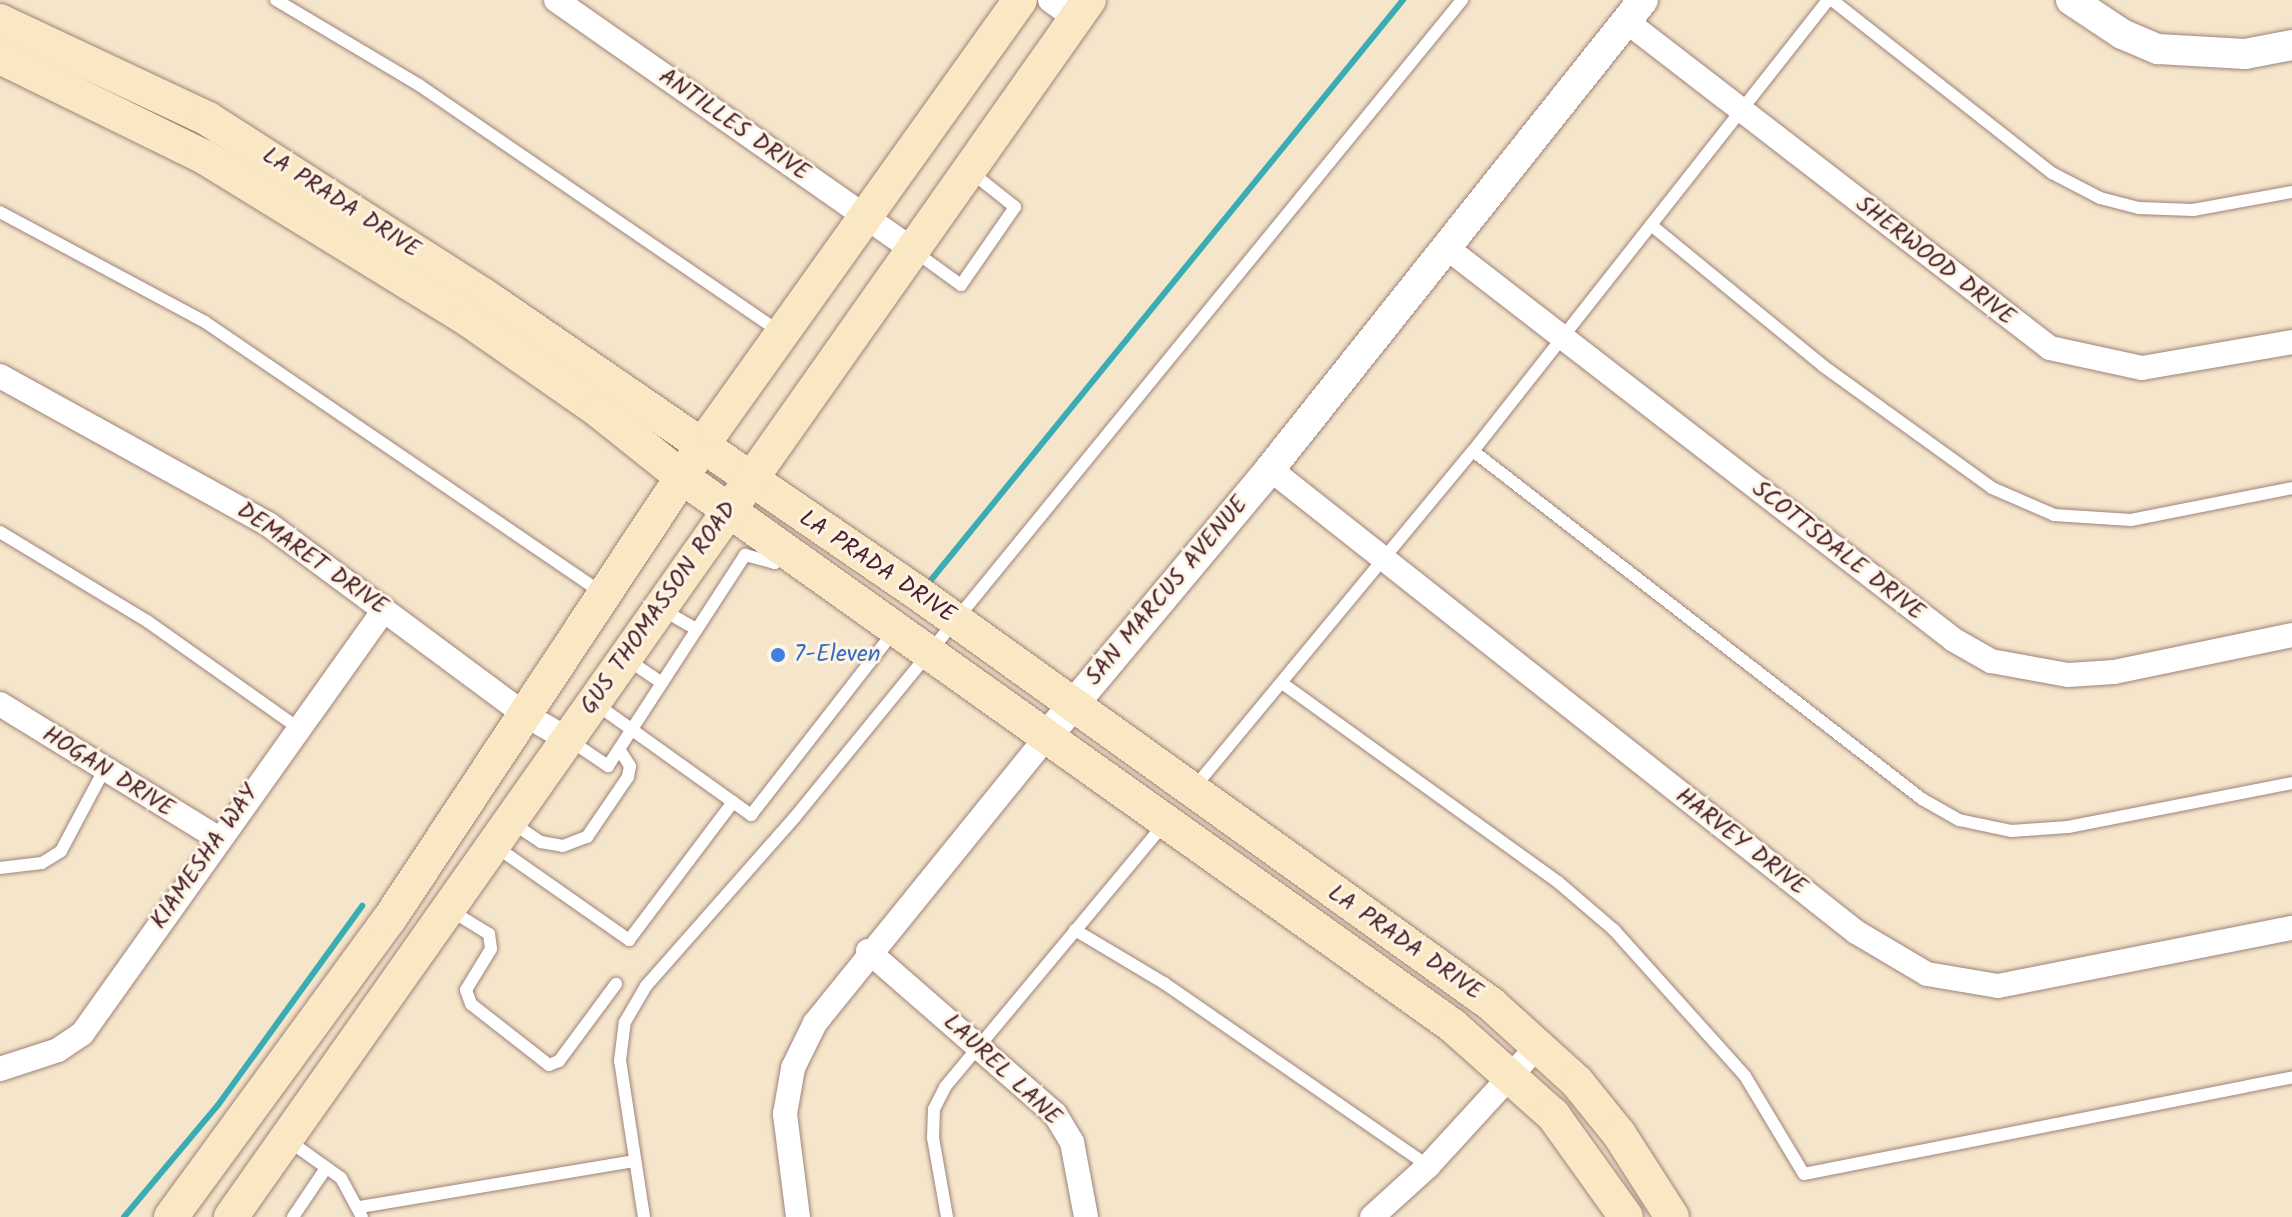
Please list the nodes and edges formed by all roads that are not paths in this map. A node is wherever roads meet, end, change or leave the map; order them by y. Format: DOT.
graph roads {
  1 [pos="276,0"];
  2 [pos="556,0"];
  3 [pos="1020,0"];
  4 [pos="1462,0"];
  5 [pos="1830,0"];
  6 [pos="2071,0"];
  7 [pos="1071,6"];
  8 [pos="1634,11"];
  9 [pos="0,21"];
  10 [pos="2292,45"];
  11 [pos="0,57"];
  12 [pos="1741,111"];
  13 [pos="968,170"];
  14 [pos="2292,192"];
  15 [pos="0,212"];
  16 [pos="865,217"];
  17 [pos="1651,225"];
  18 [pos="1447,248"];
  19 [pos="911,249"];
  20 [pos="457,295"];
  21 [pos="784,334"];
  22 [pos="1560,337"];
  23 [pos="2292,342"];
  24 [pos="0,376"];
  25 [pos="701,448"];
  26 [pos="1473,451"];
  27 [pos="1270,469"];
  28 [pos="682,477"];
  29 [pos="747,480"];
  30 [pos="2292,488"];
  31 [pos="728,510"];
  32 [pos="0,532"];
  33 [pos="783,549"];
  34 [pos="1381,560"];
  35 [pos="604,595"];
  36 [pos="660,608"];
  37 [pos="384,610"];
  38 [pos="956,621"];
  39 [pos="697,630"];
  40 [pos="895,630"];
  41 [pos="2292,635"];
  42 [pos="929,654"];
  43 [pos="625,658"];
  44 [pos="662,683"];
  45 [pos="1282,683"];
  46 [pos="594,702"];
  47 [pos="0,704"];
  48 [pos="1070,704"];
  49 [pos="527,716"];
  50 [pos="298,728"];
  51 [pos="631,729"];
  52 [pos="1047,736"];
  53 [pos="569,740"];
  54 [pos="619,749"];
  55 [pos="104,770"];
  56 [pos="2292,783"];
  57 [pos="1191,792"];
  58 [pos="733,802"];
  59 [pos="1167,820"];
  60 [pos="503,834"];
  61 [pos="218,838"];
  62 [pos="0,868"];
  63 [pos="450,910"];
  64 [pos="2292,928"];
  65 [pos="1075,930"];
  66 [pos="868,951"];
  67 [pos="616,984"];
  68 [pos="1539,1045"];
  69 [pos="979,1046"];
  70 [pos="0,1069"];
  71 [pos="1512,1073"];
  72 [pos="2292,1077"];
  73 [pos="287,1139"];
  74 [pos="635,1161"];
  75 [pos="1428,1166"];
  76 [pos="326,1168"];
  77 [pos="361,1212"];
  78 [pos="171,1217"];
  79 [pos="231,1217"];
  80 [pos="293,1217"];
  81 [pos="644,1217"];
  82 [pos="798,1217"];
  83 [pos="947,1217"];
  84 [pos="1086,1217"];
  85 [pos="1372,1217"];
  86 [pos="1626,1217"];
  87 [pos="1672,1217"];
  1 -- 21 [label="lane"];
  2 -- 16 [label="street, ANTILLES DRIVE"];
  3 -- 16 [label="main road, GUS THOMASSON ROAD"];
  4 -- 38 [label="lane"];
  5 -- 12 [label="lane"];
  5 -- 14 [label="lane"];
  6 -- 10 [label="street"];
  7 -- 13 [label="main road, GUS THOMASSON ROAD"];
  8 -- 12 [label="street, SHERWOOD DRIVE"];
  8 -- 18 [label="street, SAN MARCUS AVENUE"];
  9 -- 20 [label="main road, LA PRADA DRIVE"];
  11 -- 20 [label="main road, LA PRADA DRIVE"];
  12 -- 17 [label="lane"];
  12 -- 23 [label="street, SHERWOOD DRIVE"];
  13 -- 19 [label="main road, GUS THOMASSON ROAD"];
  13 -- 19 [label="lane"];
  15 -- 35 [label="lane"];
  16 -- 19 [label="street, ANTILLES DRIVE"];
  16 -- 21 [label="main road, GUS THOMASSON ROAD"];
  17 -- 22 [label="lane"];
  17 -- 30 [label="lane"];
  18 -- 22 [label="street, SCOTTSDALE DRIVE"];
  18 -- 27 [label="street, SAN MARCUS AVENUE"];
  19 -- 29 [label="main road, GUS THOMASSON ROAD"];
  20 -- 25 [label="main road, LA PRADA DRIVE"];
  20 -- 28 [label="main road, LA PRADA DRIVE"];
  21 -- 25 [label="main road, GUS THOMASSON ROAD"];
  22 -- 26 [label="lane"];
  22 -- 41 [label="street, SCOTTSDALE DRIVE"];
  24 -- 37 [label="street, DEMARET DRIVE"];
  25 -- 28 [label="main road, GUS THOMASSON ROAD"];
  25 -- 29 [label="main road, LA PRADA DRIVE"];
  26 -- 34 [label="lane"];
  26 -- 56 [label="lane"];
  27 -- 34 [label="street, HARVEY DRIVE"];
  27 -- 48 [label="street, SAN MARCUS AVENUE"];
  28 -- 31 [label="main road, LA PRADA DRIVE"];
  28 -- 35 [label="main road, GUS THOMASSON ROAD"];
  29 -- 31 [label="main road, GUS THOMASSON ROAD"];
  29 -- 38 [label="main road, LA PRADA DRIVE"];
  31 -- 33 [label="main road, LA PRADA DRIVE"];
  31 -- 36 [label="main road, GUS THOMASSON ROAD"];
  32 -- 50 [label="lane"];
  33 -- 39 [label="lane"];
  33 -- 40 [label="main road, LA PRADA DRIVE"];
  34 -- 45 [label="lane"];
  34 -- 64 [label="street, HARVEY DRIVE"];
  35 -- 49 [label="main road, GUS THOMASSON ROAD"];
  36 -- 39 [label="lane"];
  36 -- 43 [label="main road, GUS THOMASSON ROAD"];
  37 -- 49 [label="street, DEMARET DRIVE"];
  37 -- 50 [label="street, KIAMESHA WAY"];
  38 -- 42 [label="lane"];
  38 -- 48 [label="main road, LA PRADA DRIVE"];
  39 -- 44 [label="lane"];
  40 -- 42 [label="main road, LA PRADA DRIVE"];
  40 -- 58 [label="lane"];
  42 -- 52 [label="main road, LA PRADA DRIVE"];
  42 -- 74 [label="lane"];
  43 -- 44 [label="lane"];
  43 -- 46 [label="main road, GUS THOMASSON ROAD"];
  44 -- 51 [label="lane"];
  45 -- 57 [label="lane"];
  45 -- 72 [label="lane"];
  46 -- 51 [label="lane"];
  46 -- 53 [label="main road, GUS THOMASSON ROAD"];
  47 -- 55 [label="street, HOGAN DRIVE"];
  48 -- 52 [label="street, SAN MARCUS AVENUE"];
  48 -- 57 [label="main road, LA PRADA DRIVE"];
  49 -- 53 [label="street, DEMARET DRIVE"];
  49 -- 78 [label="main road, GUS THOMASSON ROAD"];
  50 -- 61 [label="street, KIAMESHA WAY"];
  51 -- 54 [label="lane"];
  51 -- 58 [label="lane"];
  52 -- 59 [label="main road, LA PRADA DRIVE"];
  52 -- 66 [label="street, SAN MARCUS AVENUE"];
  53 -- 54 [label="lane"];
  53 -- 60 [label="main road, GUS THOMASSON ROAD"];
  54 -- 60 [label="lane"];
  55 -- 61 [label="street, HOGAN DRIVE"];
  55 -- 62 [label="lane"];
  57 -- 68 [label="main road, LA PRADA DRIVE"];
  58 -- 60 [label="lane"];
  59 -- 65 [label="lane"];
  59 -- 71 [label="main road, LA PRADA DRIVE"];
  60 -- 63 [label="main road, GUS THOMASSON ROAD"];
  61 -- 70 [label="street, KIAMESHA WAY"];
  63 -- 67 [label="lane"];
  63 -- 73 [label="main road, GUS THOMASSON ROAD"];
  65 -- 69 [label="lane"];
  65 -- 75 [label="lane"];
  66 -- 69 [label="street, LAUREL LANE"];
  66 -- 82 [label="street, SAN MARCUS AVENUE"];
  68 -- 71 [label="street"];
  68 -- 87 [label="main road, LA PRADA DRIVE"];
  69 -- 83 [label="lane"];
  69 -- 84 [label="street, LAUREL LANE"];
  71 -- 75 [label="street"];
  71 -- 86 [label="main road, LA PRADA DRIVE"];
  73 -- 76 [label="lane"];
  73 -- 79 [label="main road, GUS THOMASSON ROAD"];
  74 -- 77 [label="lane"];
  74 -- 81 [label="lane"];
  75 -- 85 [label="street"];
  76 -- 77 [label="lane"];
  76 -- 80 [label="lane"];
}
